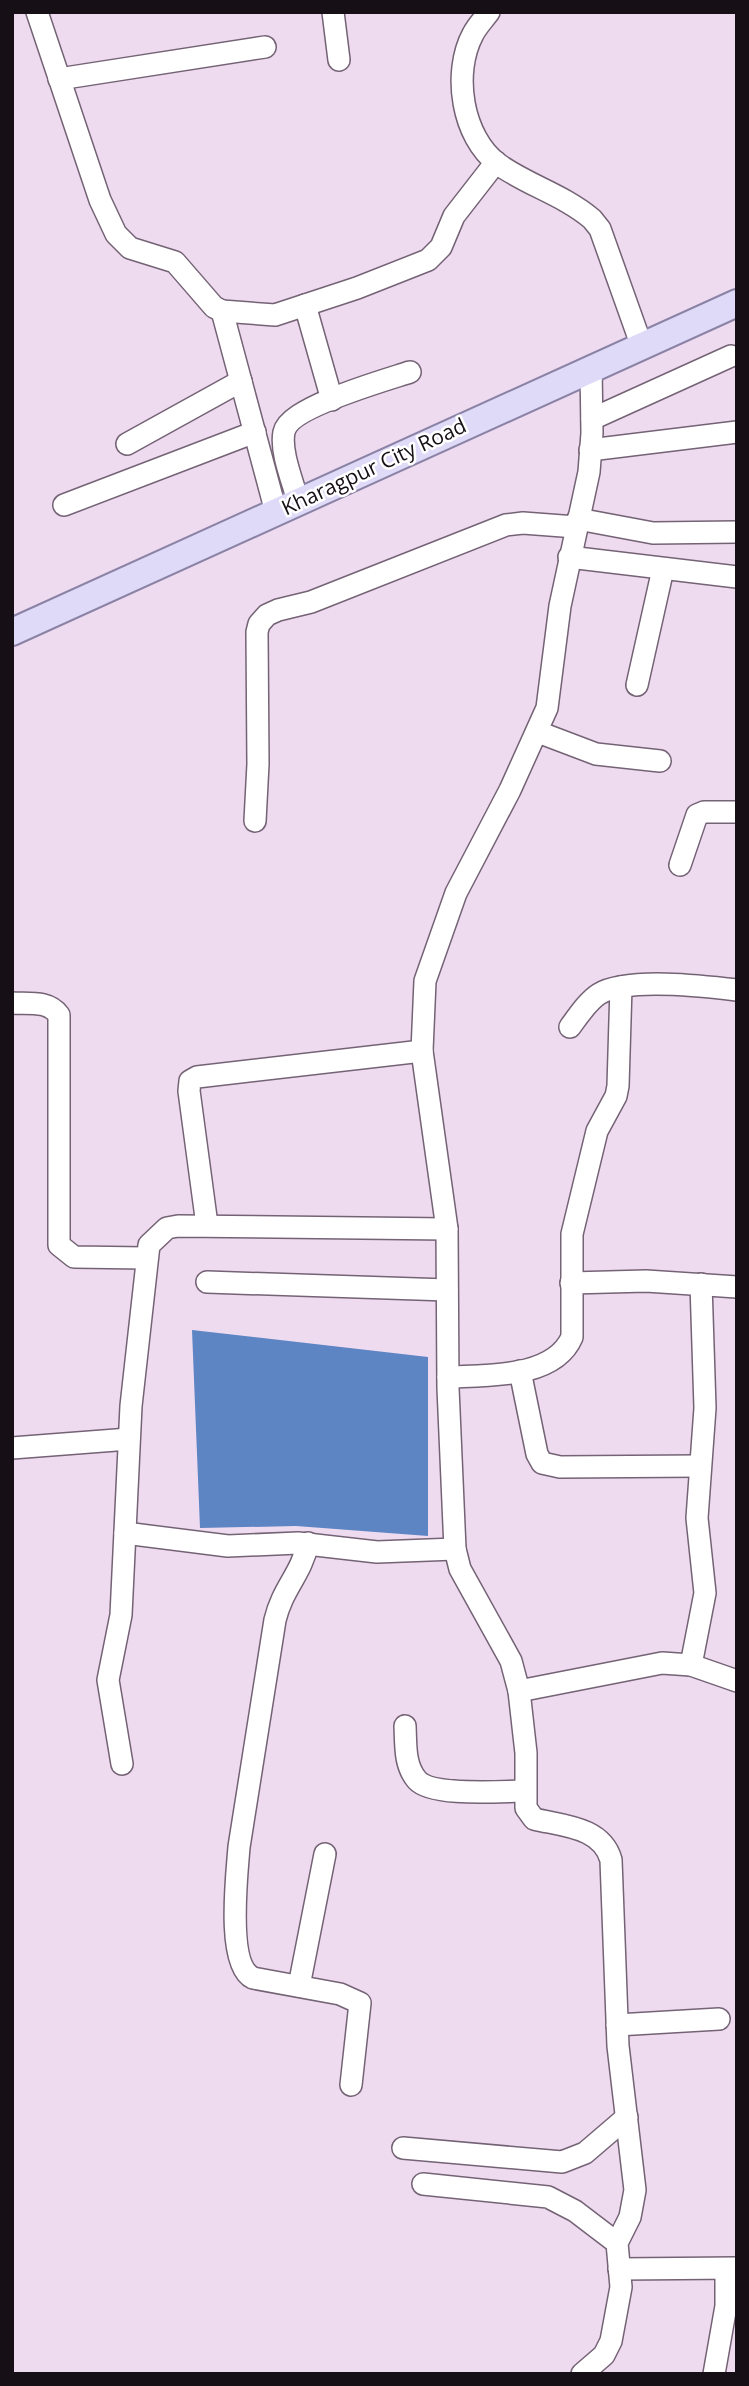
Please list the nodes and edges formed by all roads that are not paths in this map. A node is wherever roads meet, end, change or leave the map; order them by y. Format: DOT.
graph roads {
  1 [pos="37,12"];
  2 [pos="333,12"];
  3 [pos="489,12"];
  4 [pos="265,47"];
  5 [pos="339,60"];
  6 [pos="59,79"];
  7 [pos="496,162"];
  8 [pos="737,303"];
  9 [pos="305,305"];
  10 [pos="222,311"];
  11 [pos="641,344"];
  12 [pos="731,356"];
  13 [pos="590,367"];
  14 [pos="410,372"];
  15 [pos="241,381"];
  16 [pos="332,400"];
  17 [pos="592,419"];
  18 [pos="255,432"];
  19 [pos="737,432"];
  20 [pos="127,444"];
  21 [pos="590,450"];
  22 [pos="64,505"];
  23 [pos="287,507"];
  24 [pos="577,523"];
  25 [pos="737,532"];
  26 [pos="569,557"];
  27 [pos="663,569"];
  28 [pos="737,578"];
  29 [pos="12,632"];
  30 [pos="637,685"];
  31 [pos="538,732"];
  32 [pos="660,761"];
  33 [pos="737,812"];
  34 [pos="255,821"];
  35 [pos="680,865"];
  36 [pos="621,987"];
  37 [pos="737,990"];
  38 [pos="12,1003"];
  39 [pos="570,1027"];
  40 [pos="422,1051"];
  41 [pos="207,1225"];
  42 [pos="447,1229"];
  43 [pos="145,1258"];
  44 [pos="207,1282"];
  45 [pos="571,1283"];
  46 [pos="701,1284"];
  47 [pos="737,1287"];
  48 [pos="447,1290"];
  49 [pos="520,1371"];
  50 [pos="448,1377"];
  51 [pos="129,1439"];
  52 [pos="12,1448"];
  53 [pos="700,1466"];
  54 [pos="125,1532"];
  55 [pos="308,1543"];
  56 [pos="455,1549"];
  57 [pos="691,1665"];
  58 [pos="737,1681"];
  59 [pos="519,1691"];
  60 [pos="405,1726"];
  61 [pos="122,1765"];
  62 [pos="526,1791"];
  63 [pos="325,1854"];
  64 [pos="299,1986"];
  65 [pos="719,2019"];
  66 [pos="617,2025"];
  67 [pos="351,2085"];
  68 [pos="627,2117"];
  69 [pos="403,2148"];
  70 [pos="423,2184"];
  71 [pos="617,2243"];
  72 [pos="619,2269"];
  73 [pos="731,2269"];
  74 [pos="582,2374"];
  75 [pos="714,2374"];
  1 -- 6 [label="street"];
  2 -- 5 [label="street"];
  3 -- 7 [label="street"];
  4 -- 6 [label="street"];
  6 -- 10 [label="street"];
  7 -- 9 [label="street"];
  7 -- 11 [label="street"];
  8 -- 11 [label="main road, Kharagpur City Road"];
  9 -- 10 [label="street"];
  9 -- 16 [label="street"];
  10 -- 15 [label="street"];
  11 -- 13 [label="main road, Kharagpur City Road"];
  12 -- 17 [label="street"];
  13 -- 17 [label="street"];
  13 -- 23 [label="main road, Kharagpur City Road"];
  14 -- 16 [label="street"];
  15 -- 18 [label="street"];
  15 -- 20 [label="street"];
  16 -- 23 [label="street"];
  17 -- 21 [label="street"];
  18 -- 22 [label="street"];
  18 -- 23 [label="street"];
  19 -- 21 [label="street"];
  21 -- 24 [label="street"];
  23 -- 29 [label="main road, Kharagpur City Road"];
  24 -- 25 [label="street"];
  24 -- 26 [label="street"];
  24 -- 34 [label="street"];
  26 -- 27 [label="street"];
  26 -- 31 [label="street"];
  27 -- 28 [label="street"];
  27 -- 30 [label="street"];
  31 -- 32 [label="street"];
  31 -- 40 [label="street"];
  33 -- 35 [label="street"];
  36 -- 37 [label="street"];
  36 -- 39 [label="street"];
  36 -- 45 [label="street"];
  38 -- 43 [label="street"];
  40 -- 41 [label="street"];
  40 -- 42 [label="street"];
  41 -- 42 [label="street"];
  41 -- 43 [label="street"];
  42 -- 48 [label="street"];
  43 -- 51 [label="street"];
  44 -- 48 [label="street"];
  45 -- 46 [label="street"];
  45 -- 49 [label="street"];
  46 -- 47 [label="street"];
  46 -- 53 [label="street"];
  48 -- 50 [label="street"];
  49 -- 50 [label="street"];
  49 -- 53 [label="street"];
  50 -- 56 [label="street"];
  51 -- 52 [label="street"];
  51 -- 54 [label="street"];
  53 -- 57 [label="street"];
  54 -- 55 [label="street"];
  54 -- 61 [label="street"];
  55 -- 56 [label="street"];
  55 -- 64 [label="street"];
  56 -- 59 [label="street"];
  57 -- 58 [label="street"];
  57 -- 59 [label="street"];
  59 -- 62 [label="street"];
  60 -- 62 [label="street"];
  62 -- 66 [label="street"];
  63 -- 64 [label="street"];
  64 -- 67 [label="street"];
  65 -- 66 [label="street"];
  66 -- 68 [label="street"];
  68 -- 69 [label="street"];
  68 -- 71 [label="street"];
  70 -- 71 [label="street"];
  71 -- 72 [label="street"];
  72 -- 73 [label="street"];
  72 -- 74 [label="street"];
  73 -- 75 [label="street"];
}
